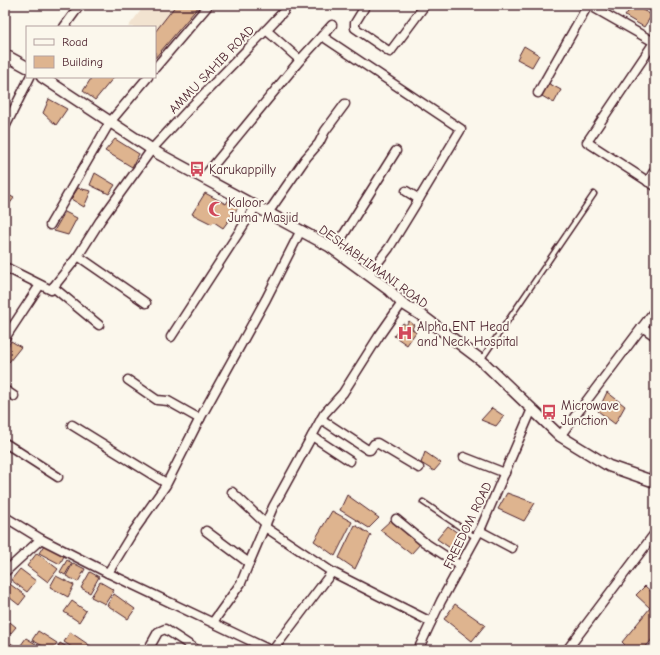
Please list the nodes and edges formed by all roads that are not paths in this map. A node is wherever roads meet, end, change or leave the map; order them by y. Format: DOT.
graph roads {
  1 [pos="80,5"];
  2 [pos="286,5"];
  3 [pos="366,5"];
  4 [pos="425,5"];
  5 [pos="588,5"];
  6 [pos="206,7"];
  7 [pos="332,25"];
  8 [pos="65,26"];
  9 [pos="266,30"];
  10 [pos="322,36"];
  11 [pos="655,41"];
  12 [pos="5,55"];
  13 [pos="300,60"];
  14 [pos="26,66"];
  15 [pos="156,67"];
  16 [pos="30,78"];
  17 [pos="44,78"];
  18 [pos="147,78"];
  19 [pos="538,93"];
  20 [pos="345,104"];
  21 [pos="110,122"];
  22 [pos="5,127"];
  23 [pos="152,149"];
  24 [pos="396,151"];
  25 [pos="655,169"];
  26 [pos="203,178"];
  27 [pos="651,184"];
  28 [pos="406,191"];
  29 [pos="594,194"];
  30 [pos="419,199"];
  31 [pos="256,206"];
  32 [pos="268,212"];
  33 [pos="50,226"];
  34 [pos="301,230"];
  35 [pos="334,250"];
  36 [pos="78,256"];
  37 [pos="5,267"];
  38 [pos="368,275"];
  39 [pos="40,285"];
  40 [pos="53,287"];
  41 [pos="146,303"];
  42 [pos="402,303"];
  43 [pos="655,310"];
  44 [pos="100,324"];
  45 [pos="642,327"];
  46 [pos="8,329"];
  47 [pos="655,336"];
  48 [pos="171,337"];
  49 [pos="5,338"];
  50 [pos="481,360"];
  51 [pos="128,380"];
  52 [pos="5,390"];
  53 [pos="14,396"];
  54 [pos="532,409"];
  55 [pos="200,419"];
  56 [pos="321,419"];
  57 [pos="72,425"];
  58 [pos="312,436"];
  59 [pos="560,436"];
  60 [pos="5,443"];
  61 [pos="464,457"];
  62 [pos="350,461"];
  63 [pos="419,468"];
  64 [pos="505,473"];
  65 [pos="58,477"];
  66 [pos="654,480"];
  67 [pos="166,484"];
  68 [pos="232,492"];
  69 [pos="423,502"];
  70 [pos="5,516"];
  71 [pos="396,519"];
  72 [pos="266,526"];
  73 [pos="206,532"];
  74 [pos="479,533"];
  75 [pos="655,533"];
  76 [pos="42,539"];
  77 [pos="512,548"];
  78 [pos="249,563"];
  79 [pos="461,566"];
  80 [pos="5,572"];
  81 [pos="332,572"];
  82 [pos="108,574"];
  83 [pos="213,622"];
  84 [pos="431,622"];
  85 [pos="148,650"];
  86 [pos="197,650"];
  87 [pos="271,650"];
  88 [pos="418,650"];
  89 [pos="567,650"];
  1 -- 8 [label="street"];
  2 -- 9 [label="street, AMMU SAHIB ROAD"];
  3 -- 4 [label="street"];
  5 -- 11 [label="street"];
  5 -- 19 [label="street"];
  6 -- 15 [label="street"];
  7 -- 10 [label="street"];
  9 -- 13 [label="street"];
  9 -- 23 [label="street, AMMU SAHIB ROAD"];
  10 -- 13 [label="street"];
  10 -- 30 [label="street"];
  11 -- 27 [label="street"];
  12 -- 14 [label="street"];
  13 -- 26 [label="street"];
  16 -- 22 [label="street"];
  17 -- 21 [label="street, DESHABHIMANI ROAD"];
  18 -- 21 [label="street"];
  20 -- 32 [label="street"];
  21 -- 23 [label="street, DESHABHIMANI ROAD"];
  21 -- 33 [label="street"];
  23 -- 26 [label="street, DESHABHIMANI ROAD"];
  23 -- 36 [label="street, AMMU SAHIB ROAD"];
  24 -- 35 [label="street"];
  25 -- 27 [label="street"];
  26 -- 31 [label="street, DESHABHIMANI ROAD"];
  28 -- 30 [label="street"];
  29 -- 50 [label="lane"];
  30 -- 38 [label="street"];
  31 -- 32 [label="street, DESHABHIMANI ROAD"];
  31 -- 48 [label="street"];
  32 -- 34 [label="street, DESHABHIMANI ROAD"];
  34 -- 35 [label="street, DESHABHIMANI ROAD"];
  34 -- 55 [label="street"];
  35 -- 38 [label="street, DESHABHIMANI ROAD"];
  36 -- 40 [label="street, AMMU SAHIB ROAD"];
  36 -- 41 [label="street"];
  37 -- 39 [label="street"];
  38 -- 42 [label="street, DESHABHIMANI ROAD"];
  39 -- 40 [label="street"];
  39 -- 46 [label="street"];
  40 -- 44 [label="street"];
  42 -- 50 [label="street, DESHABHIMANI ROAD"];
  42 -- 56 [label="street"];
  43 -- 45 [label="street"];
  45 -- 47 [label="street"];
  45 -- 59 [label="street"];
  46 -- 49 [label="street"];
  50 -- 54 [label="street, DESHABHIMANI ROAD"];
  51 -- 55 [label="street"];
  52 -- 53 [label="street"];
  54 -- 59 [label="street, DESHABHIMANI ROAD"];
  54 -- 64 [label="street, FREEDOM ROAD"];
  55 -- 67 [label="street"];
  56 -- 58 [label="street"];
  56 -- 63 [label="street"];
  57 -- 67 [label="street"];
  58 -- 62 [label="street"];
  58 -- 72 [label="street"];
  59 -- 66 [label="street, DESHABHIMANI ROAD"];
  60 -- 65 [label="street"];
  61 -- 64 [label="street"];
  64 -- 74 [label="street, FREEDOM ROAD"];
  67 -- 82 [label="street"];
  68 -- 72 [label="street"];
  69 -- 74 [label="lane"];
  70 -- 76 [label="street"];
  71 -- 79 [label="street"];
  72 -- 78 [label="street"];
  72 -- 81 [label="street"];
  73 -- 78 [label="street"];
  74 -- 77 [label="street"];
  74 -- 79 [label="street, FREEDOM ROAD"];
  75 -- 89 [label="street"];
  76 -- 80 [label="street"];
  76 -- 82 [label="street"];
  78 -- 83 [label="street"];
  79 -- 84 [label="street, FREEDOM ROAD"];
  81 -- 84 [label="street"];
  81 -- 87 [label="street"];
  82 -- 83 [label="street"];
  83 -- 87 [label="street"];
  84 -- 88 [label="street, FREEDOM ROAD"];
  85 -- 86 [label="street"];
}
